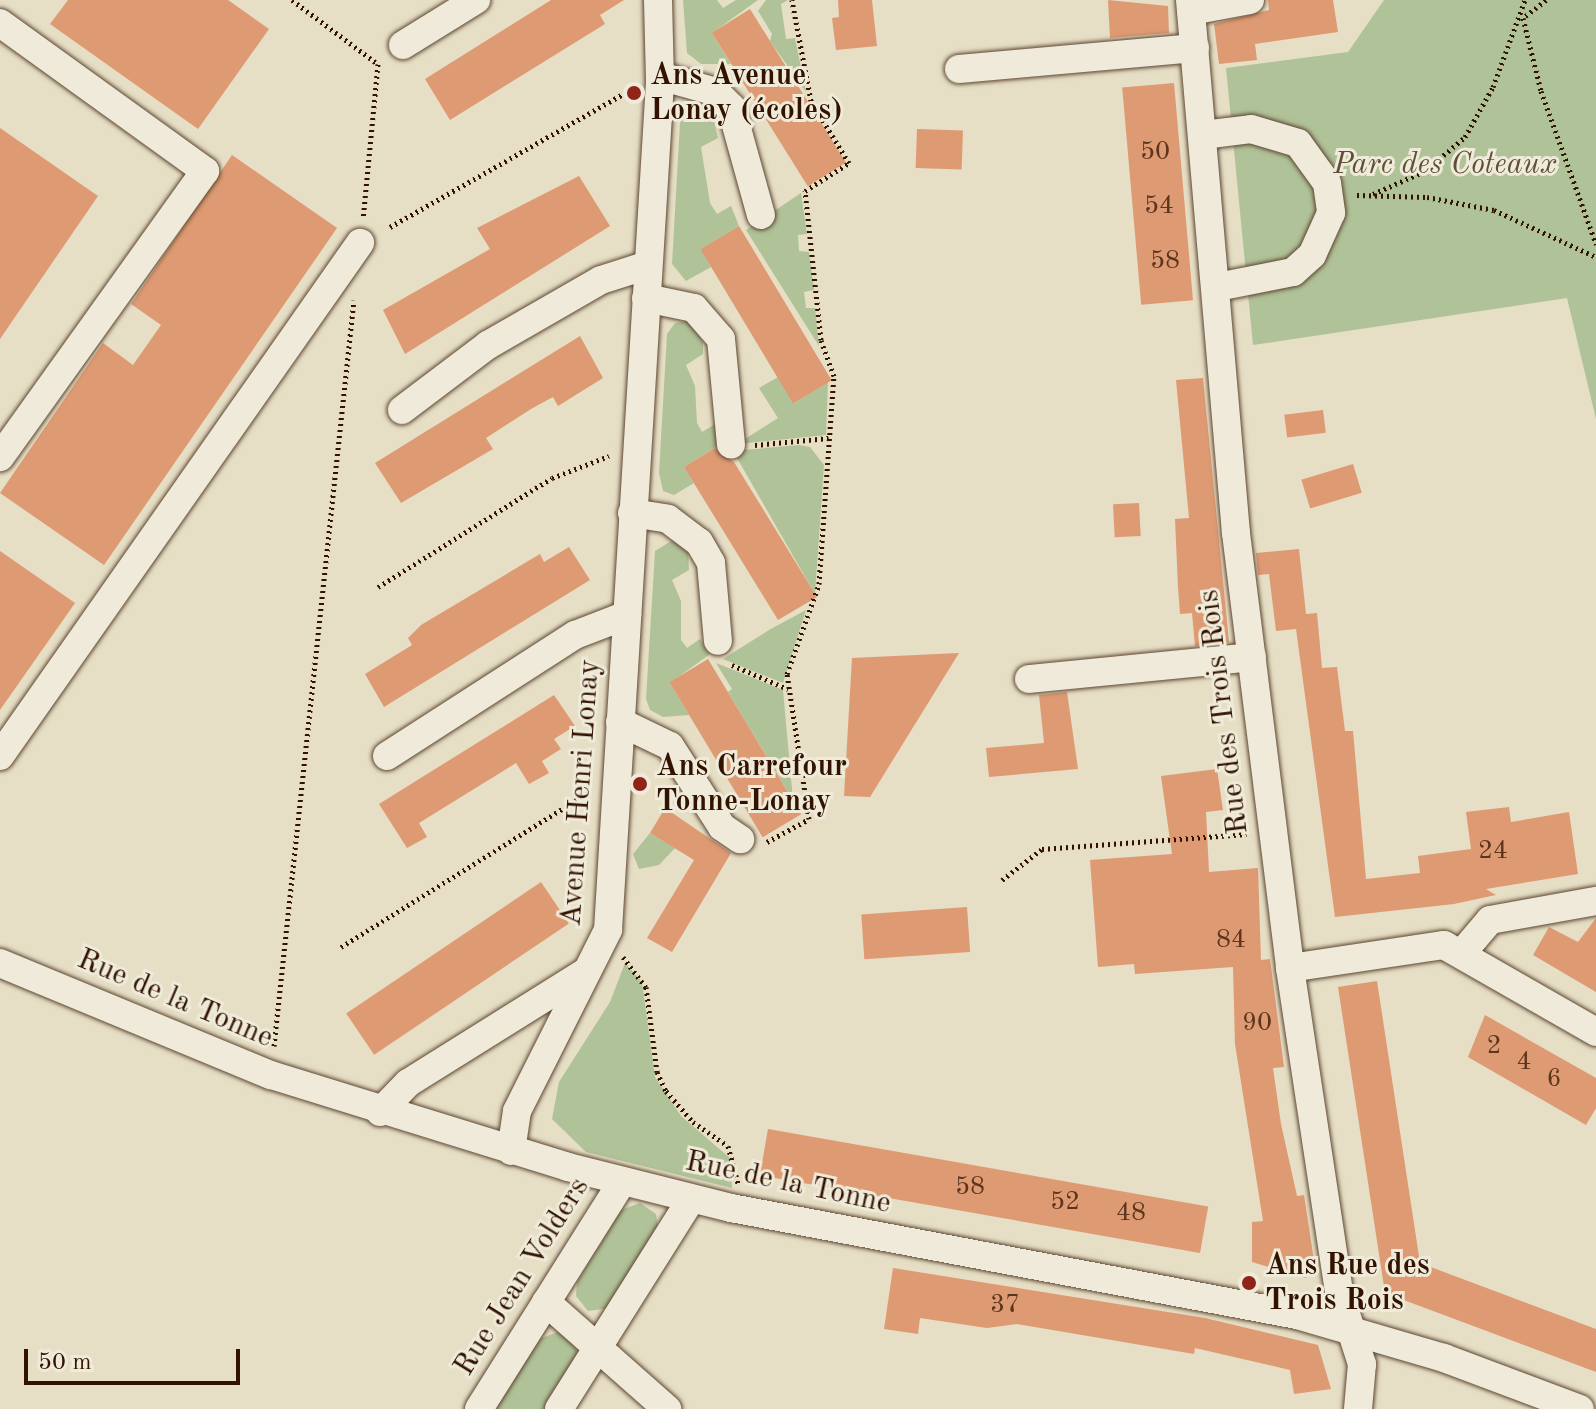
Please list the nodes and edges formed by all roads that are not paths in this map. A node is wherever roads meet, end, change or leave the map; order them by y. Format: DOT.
graph roads {
  1 [pos="476,0"];
  2 [pos="658,0"];
  3 [pos="1250,0"];
  4 [pos="1191,5"];
  5 [pos="0,23"];
  6 [pos="403,45"];
  7 [pos="1195,48"];
  8 [pos="959,69"];
  9 [pos="660,79"];
  10 [pos="1203,135"];
  11 [pos="761,215"];
  12 [pos="360,243"];
  13 [pos="648,265"];
  14 [pos="1217,287"];
  15 [pos="646,298"];
  16 [pos="402,410"];
  17 [pos="731,445"];
  18 [pos="0,457"];
  19 [pos="632,513"];
  20 [pos="627,615"];
  21 [pos="718,641"];
  22 [pos="1252,657"];
  23 [pos="1029,679"];
  24 [pos="620,722"];
  25 [pos="0,756"];
  26 [pos="387,756"];
  27 [pos="740,839"];
  28 [pos="1596,901"];
  29 [pos="1462,953"];
  30 [pos="596,959"];
  31 [pos="0,963"];
  32 [pos="1290,968"];
  33 [pos="1596,1032"];
  34 [pos="380,1112"];
  35 [pos="511,1151"];
  36 [pos="622,1182"];
  37 [pos="691,1199"];
  38 [pos="546,1302"];
  39 [pos="1346,1327"];
  40 [pos="599,1346"];
  41 [pos="479,1409"];
  42 [pos="559,1409"];
  43 [pos="667,1409"];
  44 [pos="1358,1409"];
  45 [pos="1580,1409"];
  1 -- 6 [label="street"];
  2 -- 9 [label="street, Avenue Henri Lonay"];
  3 -- 4 [label="street"];
  4 -- 7 [label="street, Rue des Trois Rois"];
  5 -- 18 [label="street"];
  7 -- 8 [label="street"];
  7 -- 10 [label="street, Rue des Trois Rois"];
  9 -- 11 [label="street"];
  9 -- 13 [label="street, Avenue Henri Lonay"];
  10 -- 14 [label="street, Rue des Trois Rois"];
  10 -- 14 [label="street"];
  12 -- 25 [label="street"];
  13 -- 15 [label="street, Avenue Henri Lonay"];
  13 -- 16 [label="street"];
  14 -- 22 [label="street, Rue des Trois Rois"];
  15 -- 17 [label="street"];
  15 -- 19 [label="street, Avenue Henri Lonay"];
  19 -- 20 [label="street, Avenue Henri Lonay"];
  19 -- 21 [label="street"];
  20 -- 24 [label="street, Avenue Henri Lonay"];
  20 -- 26 [label="street, Avenue Henri Lonay"];
  22 -- 23 [label="street"];
  22 -- 32 [label="street, Rue des Trois Rois"];
  24 -- 27 [label="street"];
  24 -- 30 [label="street, Avenue Henri Lonay"];
  28 -- 29 [label="street"];
  29 -- 32 [label="street"];
  29 -- 33 [label="street"];
  30 -- 34 [label="street, Avenue Henri Lonay"];
  30 -- 35 [label="street, Avenue Henri Lonay"];
  31 -- 34 [label="street, Rue de la Tonne"];
  32 -- 39 [label="street, Rue des Trois Rois"];
  34 -- 35 [label="street, Rue de la Tonne"];
  35 -- 36 [label="street, Rue de la Tonne"];
  36 -- 37 [label="street, Rue de la Tonne"];
  36 -- 38 [label="street, Rue Jean Volders"];
  37 -- 39 [label="street, Rue de la Tonne"];
  37 -- 40 [label="street"];
  38 -- 40 [label="street"];
  38 -- 41 [label="street, Rue Jean Volders"];
  39 -- 44 [label="street, Rue des Trois Rois"];
  39 -- 45 [label="street, Rue de la Tonne"];
  40 -- 42 [label="street"];
  40 -- 43 [label="street"];
}
